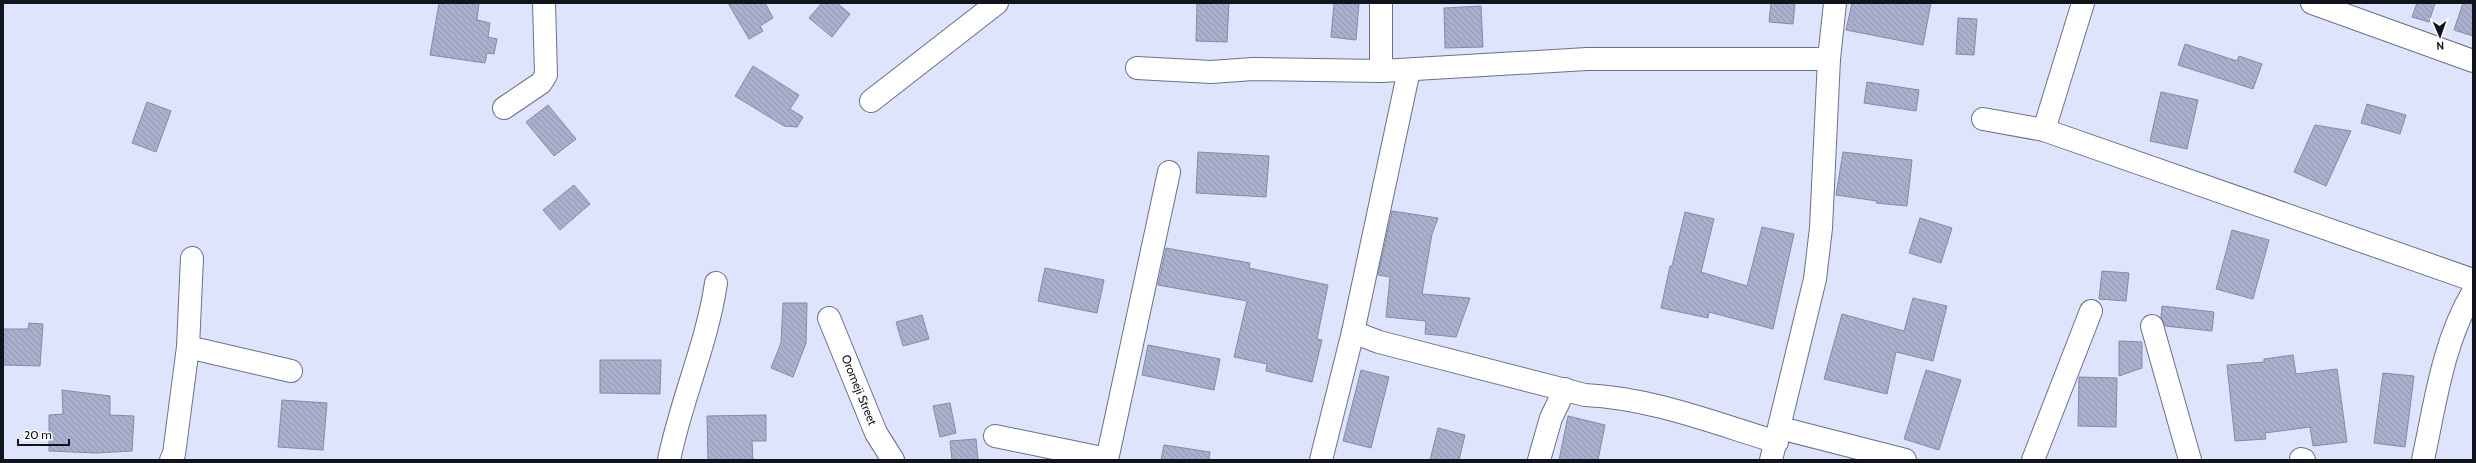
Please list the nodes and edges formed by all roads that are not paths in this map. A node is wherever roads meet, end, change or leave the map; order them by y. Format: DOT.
graph roads {
  1 [pos="544,3"];
  2 [pos="997,3"];
  3 [pos="1381,3"];
  4 [pos="1835,3"];
  5 [pos="2083,3"];
  6 [pos="2312,3"];
  7 [pos="1829,59"];
  8 [pos="2473,61"];
  9 [pos="1137,68"];
  10 [pos="1409,70"];
  11 [pos="1381,71"];
  12 [pos="871,102"];
  13 [pos="504,108"];
  14 [pos="1983,119"];
  15 [pos="2044,130"];
  16 [pos="1169,172"];
  17 [pos="192,258"];
  18 [pos="2473,280"];
  19 [pos="716,283"];
  20 [pos="2473,292"];
  21 [pos="2091,311"];
  22 [pos="829,318"];
  23 [pos="2152,326"];
  24 [pos="1353,332"];
  25 [pos="188,347"];
  26 [pos="291,371"];
  27 [pos="1565,389"];
  28 [pos="995,436"];
  29 [pos="1776,443"];
  30 [pos="1107,459"];
  31 [pos="171,460"];
  32 [pos="669,460"];
  33 [pos="893,460"];
  34 [pos="1321,460"];
  35 [pos="1539,460"];
  36 [pos="1904,460"];
  37 [pos="2033,460"];
  38 [pos="2190,460"];
  39 [pos="2423,460"];
  1 -- 13 [label="street"];
  2 -- 12 [label="street"];
  3 -- 11 [label="street"];
  4 -- 7 [label="street"];
  5 -- 15 [label="street"];
  6 -- 8 [label="street"];
  7 -- 10 [label="street"];
  7 -- 29 [label="street"];
  9 -- 11 [label="street"];
  10 -- 11 [label="street"];
  10 -- 24 [label="street"];
  14 -- 15 [label="street"];
  15 -- 18 [label="street"];
  16 -- 30 [label="street"];
  17 -- 25 [label="street"];
  19 -- 32 [label="street"];
  20 -- 39 [label="street"];
  21 -- 37 [label="street"];
  22 -- 33 [label="street, Oromeji Street"];
  23 -- 38 [label="street"];
  24 -- 27 [label="street"];
  24 -- 34 [label="street"];
  25 -- 26 [label="street"];
  25 -- 31 [label="street"];
  27 -- 29 [label="street"];
  27 -- 35 [label="street"];
  28 -- 30 [label="street"];
  29 -- 36 [label="street"];
}
